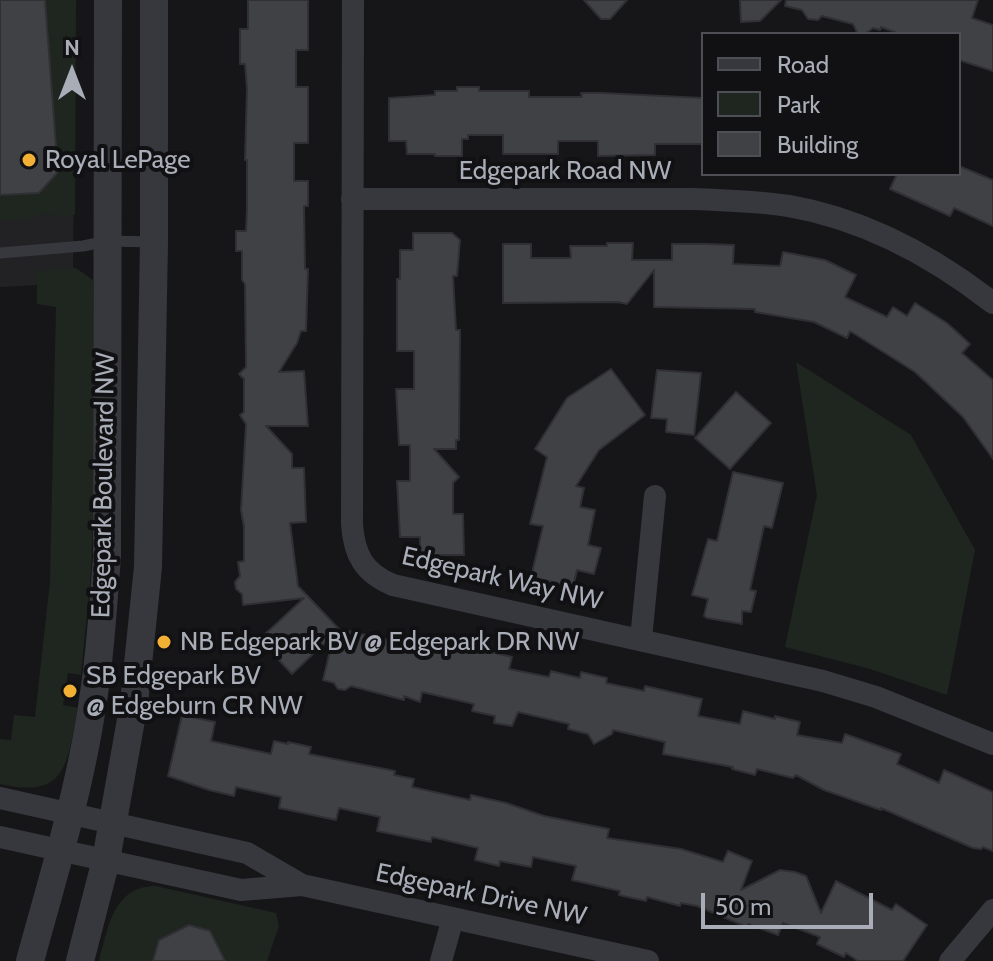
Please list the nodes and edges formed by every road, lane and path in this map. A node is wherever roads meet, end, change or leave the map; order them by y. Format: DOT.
graph roads {
  1 [pos="108,0"];
  2 [pos="154,0"];
  3 [pos="353,0"];
  4 [pos="352,199"];
  5 [pos="108,241"];
  6 [pos="154,242"];
  7 [pos="0,253"];
  8 [pos="993,303"];
  9 [pos="655,496"];
  10 [pos="641,639"];
  11 [pos="993,744"];
  12 [pos="0,798"];
  13 [pos="69,813"];
  14 [pos="112,823"];
  15 [pos="0,837"];
  16 [pos="60,850"];
  17 [pos="106,860"];
  18 [pos="302,885"];
  19 [pos="993,910"];
  20 [pos="453,918"];
  21 [pos="30,961"];
  22 [pos="80,961"];
  23 [pos="441,961"];
  24 [pos="648,961"];
  25 [pos="950,961"];
  1 -- 5 [label="street, Edgepark Boulevard NW"];
  2 -- 6 [label="street, Edgepark Boulevard NW"];
  3 -- 4 [label="street, Edgepark Way NW"];
  4 -- 8 [label="street, Edgepark Road NW"];
  4 -- 10 [label="street, Edgepark Way NW"];
  5 -- 6 [label="lane"];
  5 -- 7 [label="lane"];
  5 -- 13 [label="street, Edgepark Boulevard NW"];
  6 -- 14 [label="street, Edgepark Boulevard NW"];
  9 -- 10 [label="street"];
  10 -- 11 [label="street, Edgepark Way NW"];
  12 -- 13 [label="street, Edgepark Drive NW"];
  13 -- 14 [label="street, Edgepark Drive NW"];
  13 -- 16 [label="street, Edgepark Boulevard NW"];
  14 -- 17 [label="street, Edgepark Boulevard NW"];
  14 -- 18 [label="street, Edgepark Drive NW"];
  15 -- 16 [label="street, Edgepark Drive NW"];
  16 -- 17 [label="street, Edgepark Drive NW"];
  16 -- 21 [label="street, Edgepark Boulevard NW"];
  17 -- 18 [label="street, Edgepark Drive NW"];
  17 -- 22 [label="street, Edgepark Boulevard NW"];
  18 -- 20 [label="street, Edgepark Drive NW"];
  19 -- 25 [label="street"];
  20 -- 23 [label="street"];
  20 -- 24 [label="street, Edgepark Drive NW"];
}
